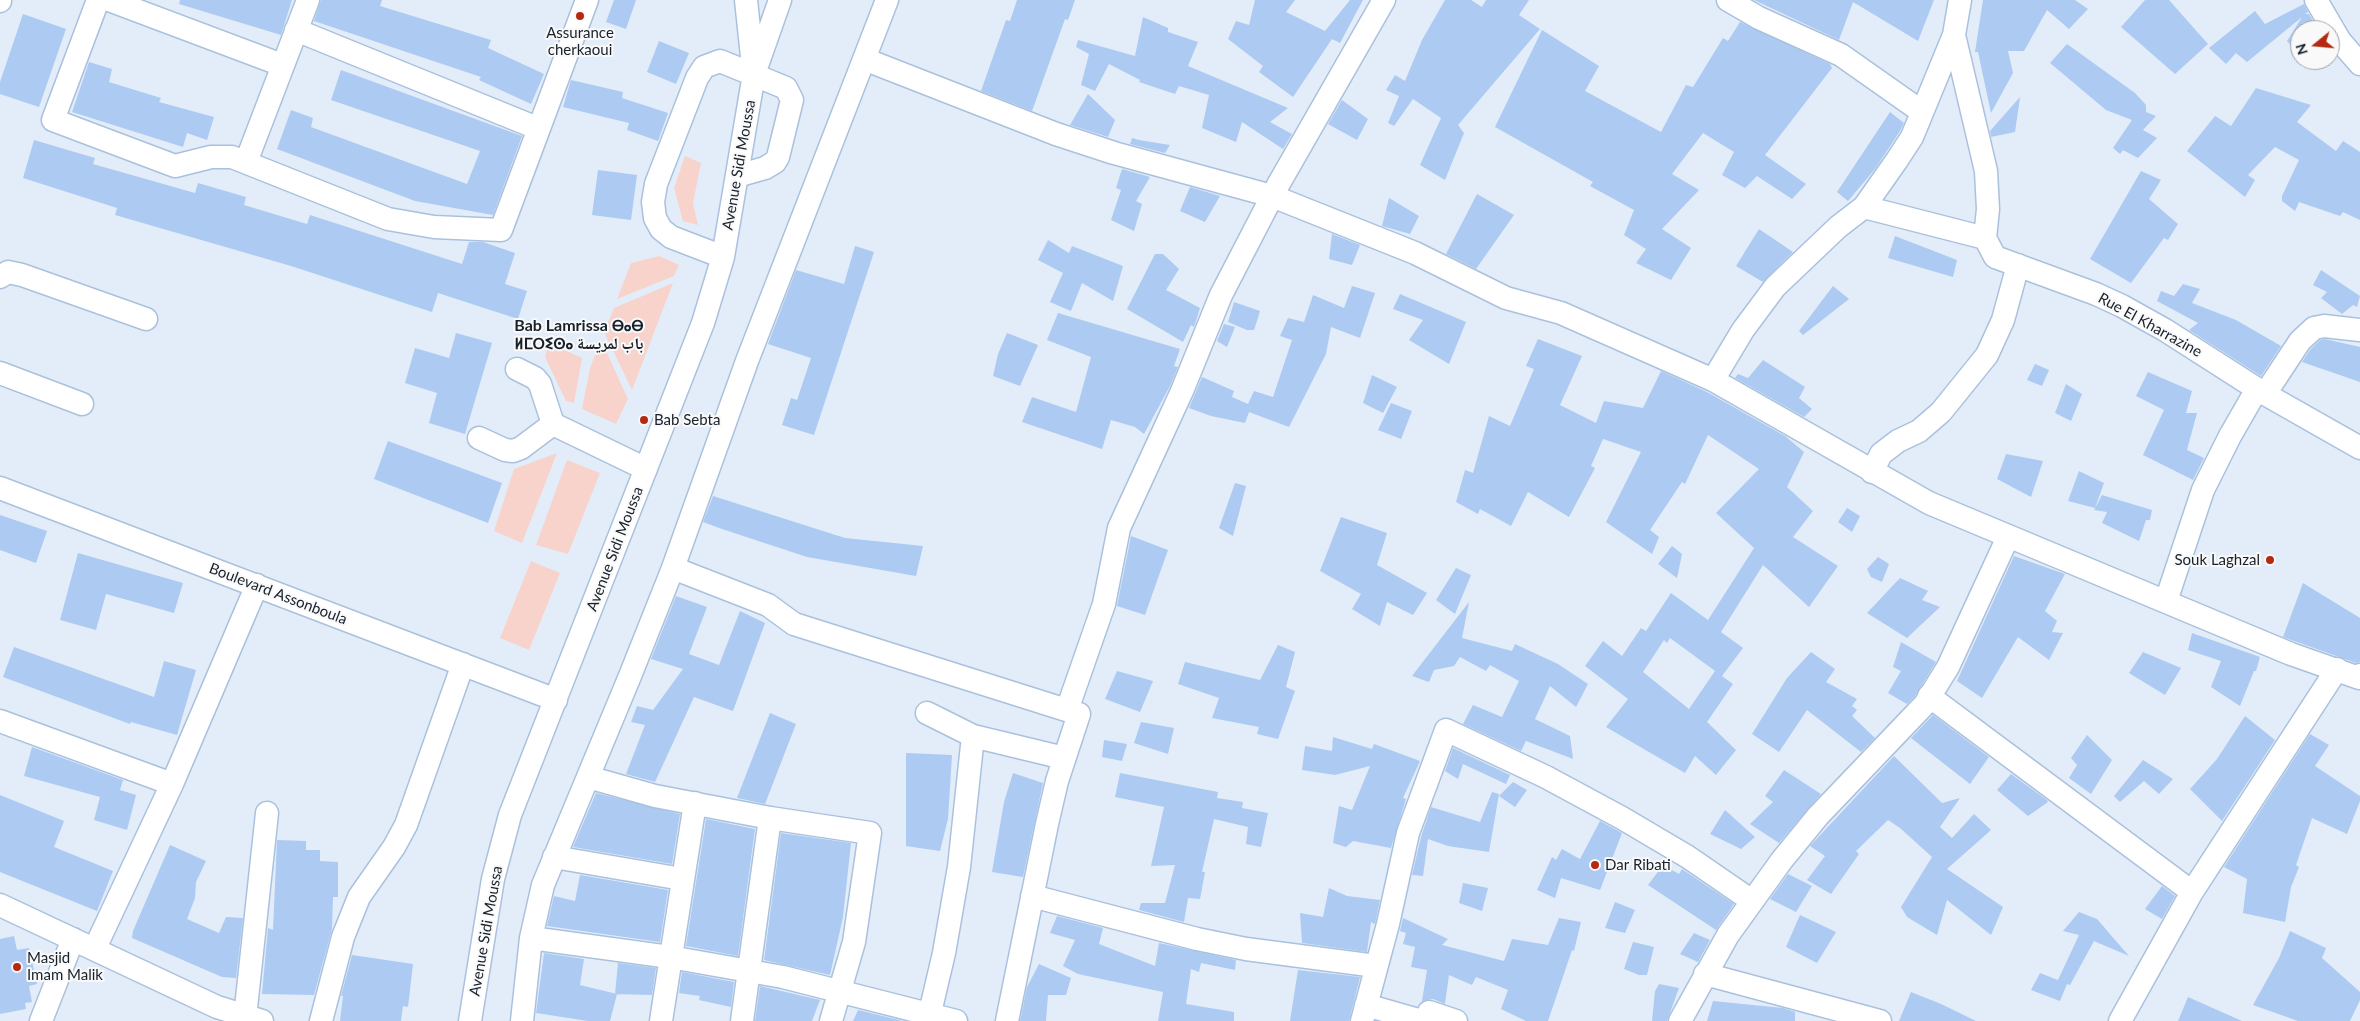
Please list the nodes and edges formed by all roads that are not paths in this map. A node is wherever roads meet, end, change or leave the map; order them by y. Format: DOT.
graph roads {
  1 [pos="98,0"];
  2 [pos="109,0"];
  3 [pos="308,0"];
  4 [pos="587,0"];
  5 [pos="746,0"];
  6 [pos="780,0"];
  7 [pos="887,0"];
  8 [pos="1384,0"];
  9 [pos="1728,0"];
  10 [pos="2316,0"];
  11 [pos="1954,3"];
  12 [pos="296,30"];
  13 [pos="1954,35"];
  14 [pos="864,59"];
  15 [pos="2360,64"];
  16 [pos="282,65"];
  17 [pos="754,74"];
  18 [pos="1922,112"];
  19 [pos="538,128"];
  20 [pos="246,162"];
  21 [pos="737,176"];
  22 [pos="1272,196"];
  23 [pos="1864,207"];
  24 [pos="1984,238"];
  25 [pos="723,256"];
  26 [pos="2018,265"];
  27 [pos="0,277"];
  28 [pos="146,319"];
  29 [pos="2357,325"];
  30 [pos="517,369"];
  31 [pos="0,374"];
  32 [pos="1713,380"];
  33 [pos="2261,392"];
  34 [pos="82,404"];
  35 [pos="553,424"];
  36 [pos="479,438"];
  37 [pos="2360,448"];
  38 [pos="646,469"];
  39 [pos="1872,472"];
  40 [pos="0,488"];
  41 [pos="2008,536"];
  42 [pos="673,568"];
  43 [pos="257,585"];
  44 [pos="2166,601"];
  45 [pos="463,664"];
  46 [pos="2337,669"];
  47 [pos="2360,675"];
  48 [pos="1929,696"];
  49 [pos="556,700"];
  50 [pos="1067,710"];
  51 [pos="927,713"];
  52 [pos="0,721"];
  53 [pos="973,736"];
  54 [pos="1064,758"];
  55 [pos="588,777"];
  56 [pos="172,784"];
  57 [pos="695,803"];
  58 [pos="267,813"];
  59 [pos="770,818"];
  60 [pos="554,857"];
  61 [pos="682,879"];
  62 [pos="2192,892"];
  63 [pos="1032,896"];
  64 [pos="1752,901"];
  65 [pos="0,904"];
  66 [pos="532,938"];
  67 [pos="73,939"];
  68 [pos="95,948"];
  69 [pos="670,957"];
  70 [pos="1376,966"];
  71 [pos="750,973"];
  72 [pos="1705,974"];
  73 [pos="841,991"];
  74 [pos="1364,1013"];
  75 [pos="929,1018"];
  76 [pos="253,1019"];
  77 [pos="41,1021"];
  78 [pos="321,1021"];
  79 [pos="470,1021"];
  80 [pos="522,1021"];
  81 [pos="661,1021"];
  82 [pos="742,1021"];
  83 [pos="831,1021"];
  84 [pos="956,1021"];
  85 [pos="1006,1021"];
  86 [pos="1422,1021"];
  87 [pos="1426,1021"];
  88 [pos="1456,1021"];
  89 [pos="1680,1021"];
  90 [pos="1880,1021"];
  91 [pos="2120,1021"];
  1 -- 20 [label="street"];
  2 -- 16 [label="street"];
  3 -- 12 [label="street"];
  4 -- 19 [label="street"];
  5 -- 17 [label="street, Avenue Sidi Moussa"];
  6 -- 17 [label="street, Avenue Sidi Moussa"];
  7 -- 14 [label="street"];
  8 -- 22 [label="street"];
  9 -- 18 [label="street"];
  10 -- 15 [label="street"];
  11 -- 13 [label="street"];
  12 -- 16 [label="street"];
  12 -- 19 [label="street"];
  13 -- 18 [label="street"];
  13 -- 24 [label="street"];
  14 -- 22 [label="street"];
  14 -- 42 [label="street"];
  16 -- 20 [label="street"];
  17 -- 21 [label="street, Avenue Sidi Moussa"];
  17 -- 21 [label="street"];
  17 -- 25 [label="street"];
  18 -- 23 [label="street"];
  19 -- 20 [label="street"];
  21 -- 25 [label="street, Avenue Sidi Moussa"];
  22 -- 32 [label="street"];
  22 -- 50 [label="street"];
  23 -- 24 [label="street"];
  23 -- 32 [label="street"];
  24 -- 26 [label="street, Rue El Kharrazine"];
  25 -- 38 [label="street, Avenue Sidi Moussa"];
  26 -- 33 [label="street, Rue El Kharrazine"];
  26 -- 39 [label="street"];
  27 -- 28 [label="street"];
  29 -- 33 [label="street"];
  30 -- 35 [label="street"];
  31 -- 34 [label="street"];
  32 -- 39 [label="street"];
  33 -- 37 [label="street, Rue El Kharrazine"];
  33 -- 44 [label="street"];
  35 -- 36 [label="street"];
  35 -- 38 [label="street"];
  38 -- 49 [label="street, Avenue Sidi Moussa"];
  39 -- 41 [label="street"];
  40 -- 43 [label="street, Boulevard Assonboula"];
  41 -- 44 [label="street"];
  41 -- 48 [label="street"];
  42 -- 50 [label="street"];
  42 -- 55 [label="street"];
  43 -- 45 [label="street, Boulevard Assonboula"];
  43 -- 56 [label="street"];
  44 -- 46 [label="street"];
  45 -- 49 [label="street, Boulevard Assonboula"];
  45 -- 78 [label="street"];
  46 -- 47 [label="street"];
  46 -- 62 [label="street"];
  48 -- 62 [label="street"];
  48 -- 64 [label="street"];
  49 -- 79 [label="street, Avenue Sidi Moussa"];
  50 -- 54 [label="street"];
  51 -- 53 [label="street"];
  52 -- 56 [label="street"];
  53 -- 54 [label="street"];
  53 -- 75 [label="street"];
  54 -- 63 [label="street"];
  55 -- 57 [label="street"];
  55 -- 60 [label="street"];
  56 -- 68 [label="street"];
  57 -- 59 [label="street"];
  57 -- 61 [label="street"];
  58 -- 76 [label="street"];
  59 -- 71 [label="street"];
  59 -- 73 [label="street"];
  60 -- 61 [label="street"];
  60 -- 66 [label="street"];
  61 -- 69 [label="street"];
  62 -- 91 [label="street"];
  63 -- 70 [label="street"];
  63 -- 85 [label="street"];
  64 -- 70 [label="street"];
  64 -- 72 [label="street"];
  65 -- 67 [label="street"];
  66 -- 69 [label="street"];
  66 -- 80 [label="street"];
  67 -- 68 [label="street"];
  67 -- 77 [label="street"];
  68 -- 76 [label="street"];
  69 -- 71 [label="street"];
  69 -- 81 [label="street"];
  70 -- 74 [label="street"];
  71 -- 73 [label="street"];
  71 -- 82 [label="street"];
  72 -- 89 [label="street"];
  72 -- 90 [label="street"];
  73 -- 75 [label="street"];
  73 -- 83 [label="street"];
  74 -- 86 [label="street"];
  75 -- 84 [label="street"];
  87 -- 88 [label="street"];
}
